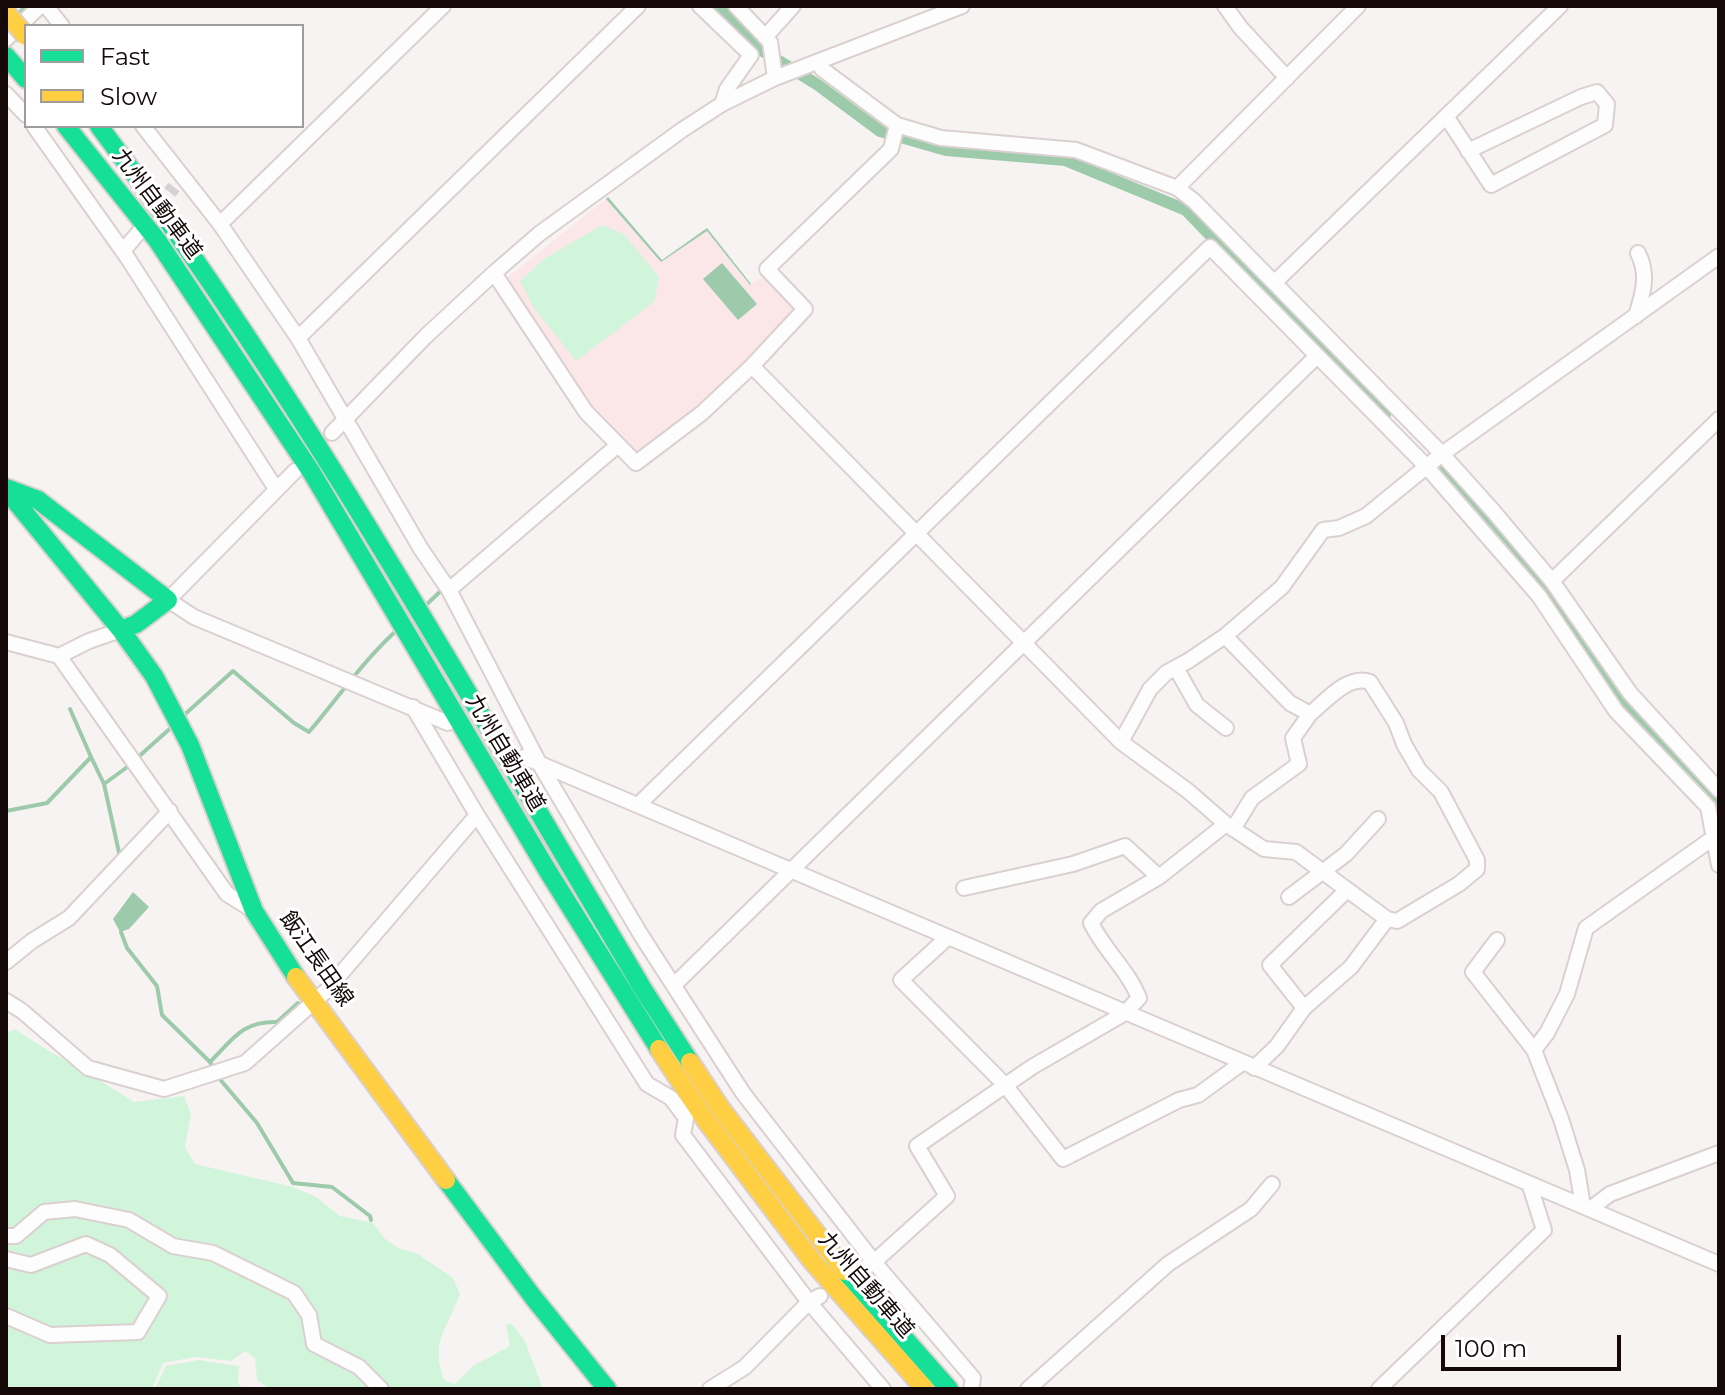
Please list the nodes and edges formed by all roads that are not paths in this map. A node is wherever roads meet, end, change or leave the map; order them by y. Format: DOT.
graph roads {
  1 [pos="43,6"];
  2 [pos="443,6"];
  3 [pos="638,6"];
  4 [pos="700,6"];
  5 [pos="736,6"];
  6 [pos="793,6"];
  7 [pos="962,6"];
  8 [pos="1225,6"];
  9 [pos="1358,6"];
  10 [pos="1560,6"];
  11 [pos="6,13"];
  12 [pos="60,24"];
  13 [pos="24,34"];
  14 [pos="6,39"];
  15 [pos="768,43"];
  16 [pos="7,62"];
  17 [pos="822,69"];
  18 [pos="774,73"];
  19 [pos="24,77"];
  20 [pos="1287,78"];
  21 [pos="24,88"];
  22 [pos="6,94"];
  23 [pos="722,104"];
  24 [pos="24,113"];
  25 [pos="1446,116"];
  26 [pos="896,127"];
  27 [pos="35,128"];
  28 [pos="65,128"];
  29 [pos="100,128"];
  30 [pos="144,128"];
  31 [pos="1468,151"];
  32 [pos="1177,188"];
  33 [pos="220,224"];
  34 [pos="139,232"];
  35 [pos="123,251"];
  36 [pos="1638,253"];
  37 [pos="1719,256"];
  38 [pos="494,273"];
  39 [pos="1275,282"];
  40 [pos="1636,316"];
  41 [pos="298,338"];
  42 [pos="1317,356"];
  43 [pos="752,366"];
  44 [pos="1719,419"];
  45 [pos="345,420"];
  46 [pos="332,433"];
  47 [pos="618,445"];
  48 [pos="1442,454"];
  49 [pos="1426,466"];
  50 [pos="295,471"];
  51 [pos="6,489"];
  52 [pos="276,489"];
  53 [pos="917,534"];
  54 [pos="1552,581"];
  55 [pos="449,590"];
  56 [pos="168,600"];
  57 [pos="121,630"];
  58 [pos="1225,636"];
  59 [pos="6,642"];
  60 [pos="1023,644"];
  61 [pos="59,656"];
  62 [pos="1176,668"];
  63 [pos="413,707"];
  64 [pos="1310,714"];
  65 [pos="448,723"];
  66 [pos="1226,728"];
  67 [pos="1121,742"];
  68 [pos="524,757"];
  69 [pos="539,763"];
  70 [pos="1719,790"];
  71 [pos="638,805"];
  72 [pos="170,811"];
  73 [pos="477,815"];
  74 [pos="1378,819"];
  75 [pos="1230,826"];
  76 [pos="1713,838"];
  77 [pos="1719,865"];
  78 [pos="793,871"];
  79 [pos="1321,871"];
  80 [pos="1159,877"];
  81 [pos="964,888"];
  82 [pos="1347,890"];
  83 [pos="1289,897"];
  84 [pos="254,911"];
  85 [pos="1387,919"];
  86 [pos="947,938"];
  87 [pos="1497,940"];
  88 [pos="6,962"];
  89 [pos="597,976"];
  90 [pos="674,985"];
  91 [pos="585,987"];
  92 [pos="6,1001"];
  93 [pos="315,1002"];
  94 [pos="1304,1008"];
  95 [pos="1125,1013"];
  96 [pos="1534,1050"];
  97 [pos="1248,1065"];
  98 [pos="1005,1085"];
  99 [pos="1719,1153"];
  100 [pos="1272,1184"];
  101 [pos="1530,1186"];
  102 [pos="1587,1207"];
  103 [pos="6,1236"];
  104 [pos="6,1259"];
  105 [pos="1717,1261"];
  106 [pos="869,1265"];
  107 [pos="815,1299"];
  108 [pos="6,1316"];
  109 [pos="947,1386"];
  110 [pos="381,1389"];
  111 [pos="607,1389"];
  112 [pos="710,1389"];
  113 [pos="883,1389"];
  114 [pos="925,1389"];
  115 [pos="971,1389"];
  116 [pos="1028,1389"];
  117 [pos="1379,1389"];
  1 -- 12 [label="street"];
  1 -- 14 [label="street"];
  2 -- 33 [label="street"];
  3 -- 41 [label="street"];
  4 -- 23 [label="street"];
  5 -- 15 [label="street"];
  6 -- 15 [label="street"];
  7 -- 18 [label="street"];
  8 -- 20 [label="street"];
  9 -- 20 [label="street"];
  10 -- 25 [label="street"];
  11 -- 13 [label="main road, bridge"];
  15 -- 18 [label="street"];
  16 -- 19 [label="main road"];
  16 -- 21 [label="main road"];
  17 -- 26 [label="street"];
  18 -- 23 [label="street"];
  20 -- 32 [label="street"];
  22 -- 24 [label="street"];
  23 -- 38 [label="street"];
  25 -- 31 [label="street"];
  25 -- 39 [label="street"];
  26 -- 32 [label="street"];
  26 -- 43 [label="street"];
  27 -- 35 [label="street"];
  28 -- 114 [label="main road, 九州自動車道"];
  29 -- 109 [label="main road, 九州自動車道"];
  30 -- 33 [label="street"];
  31 -- 31 [label="street"];
  32 -- 39 [label="street"];
  33 -- 41 [label="street"];
  34 -- 35 [label="street"];
  35 -- 52 [label="street"];
  36 -- 40 [label="street"];
  37 -- 40 [label="street"];
  38 -- 45 [label="street"];
  38 -- 47 [label="street"];
  39 -- 48 [label="street"];
  40 -- 48 [label="street"];
  41 -- 45 [label="street"];
  42 -- 49 [label="street"];
  42 -- 53 [label="street"];
  42 -- 60 [label="street"];
  43 -- 47 [label="street"];
  43 -- 53 [label="street"];
  44 -- 54 [label="street"];
  45 -- 46 [label="street"];
  45 -- 55 [label="street"];
  47 -- 55 [label="street"];
  48 -- 49 [label="street"];
  48 -- 54 [label="street"];
  49 -- 58 [label="street"];
  49 -- 76 [label="street"];
  50 -- 52 [label="street"];
  51 -- 56 [label="main road"];
  51 -- 57 [label="main road, 飯江長田線"];
  52 -- 56 [label="street"];
  53 -- 60 [label="street"];
  53 -- 71 [label="street"];
  54 -- 70 [label="street"];
  55 -- 69 [label="street"];
  56 -- 57 [label="main road"];
  56 -- 63 [label="street"];
  57 -- 61 [label="street"];
  57 -- 84 [label="main road, 飯江長田線"];
  58 -- 62 [label="street"];
  58 -- 64 [label="street"];
  59 -- 61 [label="street"];
  60 -- 67 [label="street"];
  60 -- 78 [label="street"];
  61 -- 72 [label="street"];
  62 -- 66 [label="street"];
  62 -- 67 [label="street"];
  63 -- 65 [label="street"];
  63 -- 73 [label="street"];
  64 -- 75 [label="street"];
  64 -- 85 [label="street"];
  67 -- 75 [label="street"];
  68 -- 69 [label="street"];
  69 -- 71 [label="street"];
  69 -- 90 [label="street"];
  71 -- 78 [label="street"];
  72 -- 84 [label="street"];
  72 -- 88 [label="street"];
  73 -- 91 [label="street"];
  73 -- 93 [label="street"];
  74 -- 79 [label="street"];
  75 -- 79 [label="street"];
  75 -- 80 [label="street"];
  76 -- 77 [label="street"];
  76 -- 96 [label="street"];
  78 -- 86 [label="street"];
  78 -- 90 [label="street"];
  79 -- 82 [label="street"];
  79 -- 83 [label="street"];
  80 -- 81 [label="street"];
  80 -- 95 [label="street"];
  82 -- 85 [label="street"];
  82 -- 94 [label="street"];
  84 -- 93 [label="main road, 飯江長田線"];
  85 -- 94 [label="street"];
  86 -- 95 [label="street"];
  86 -- 98 [label="street"];
  87 -- 96 [label="street"];
  89 -- 91 [label="street"];
  90 -- 106 [label="street"];
  91 -- 107 [label="street"];
  92 -- 93 [label="street"];
  93 -- 111 [label="main road, 飯江長田線"];
  94 -- 97 [label="street"];
  95 -- 97 [label="street"];
  95 -- 98 [label="street"];
  96 -- 102 [label="street"];
  97 -- 98 [label="street"];
  97 -- 101 [label="street"];
  98 -- 106 [label="street"];
  99 -- 102 [label="street"];
  100 -- 116 [label="street"];
  101 -- 102 [label="street"];
  101 -- 117 [label="street"];
  102 -- 105 [label="street"];
  103 -- 110 [label="street"];
  104 -- 108 [label="street"];
  106 -- 115 [label="street"];
  107 -- 112 [label="street"];
  107 -- 113 [label="street"];
}
